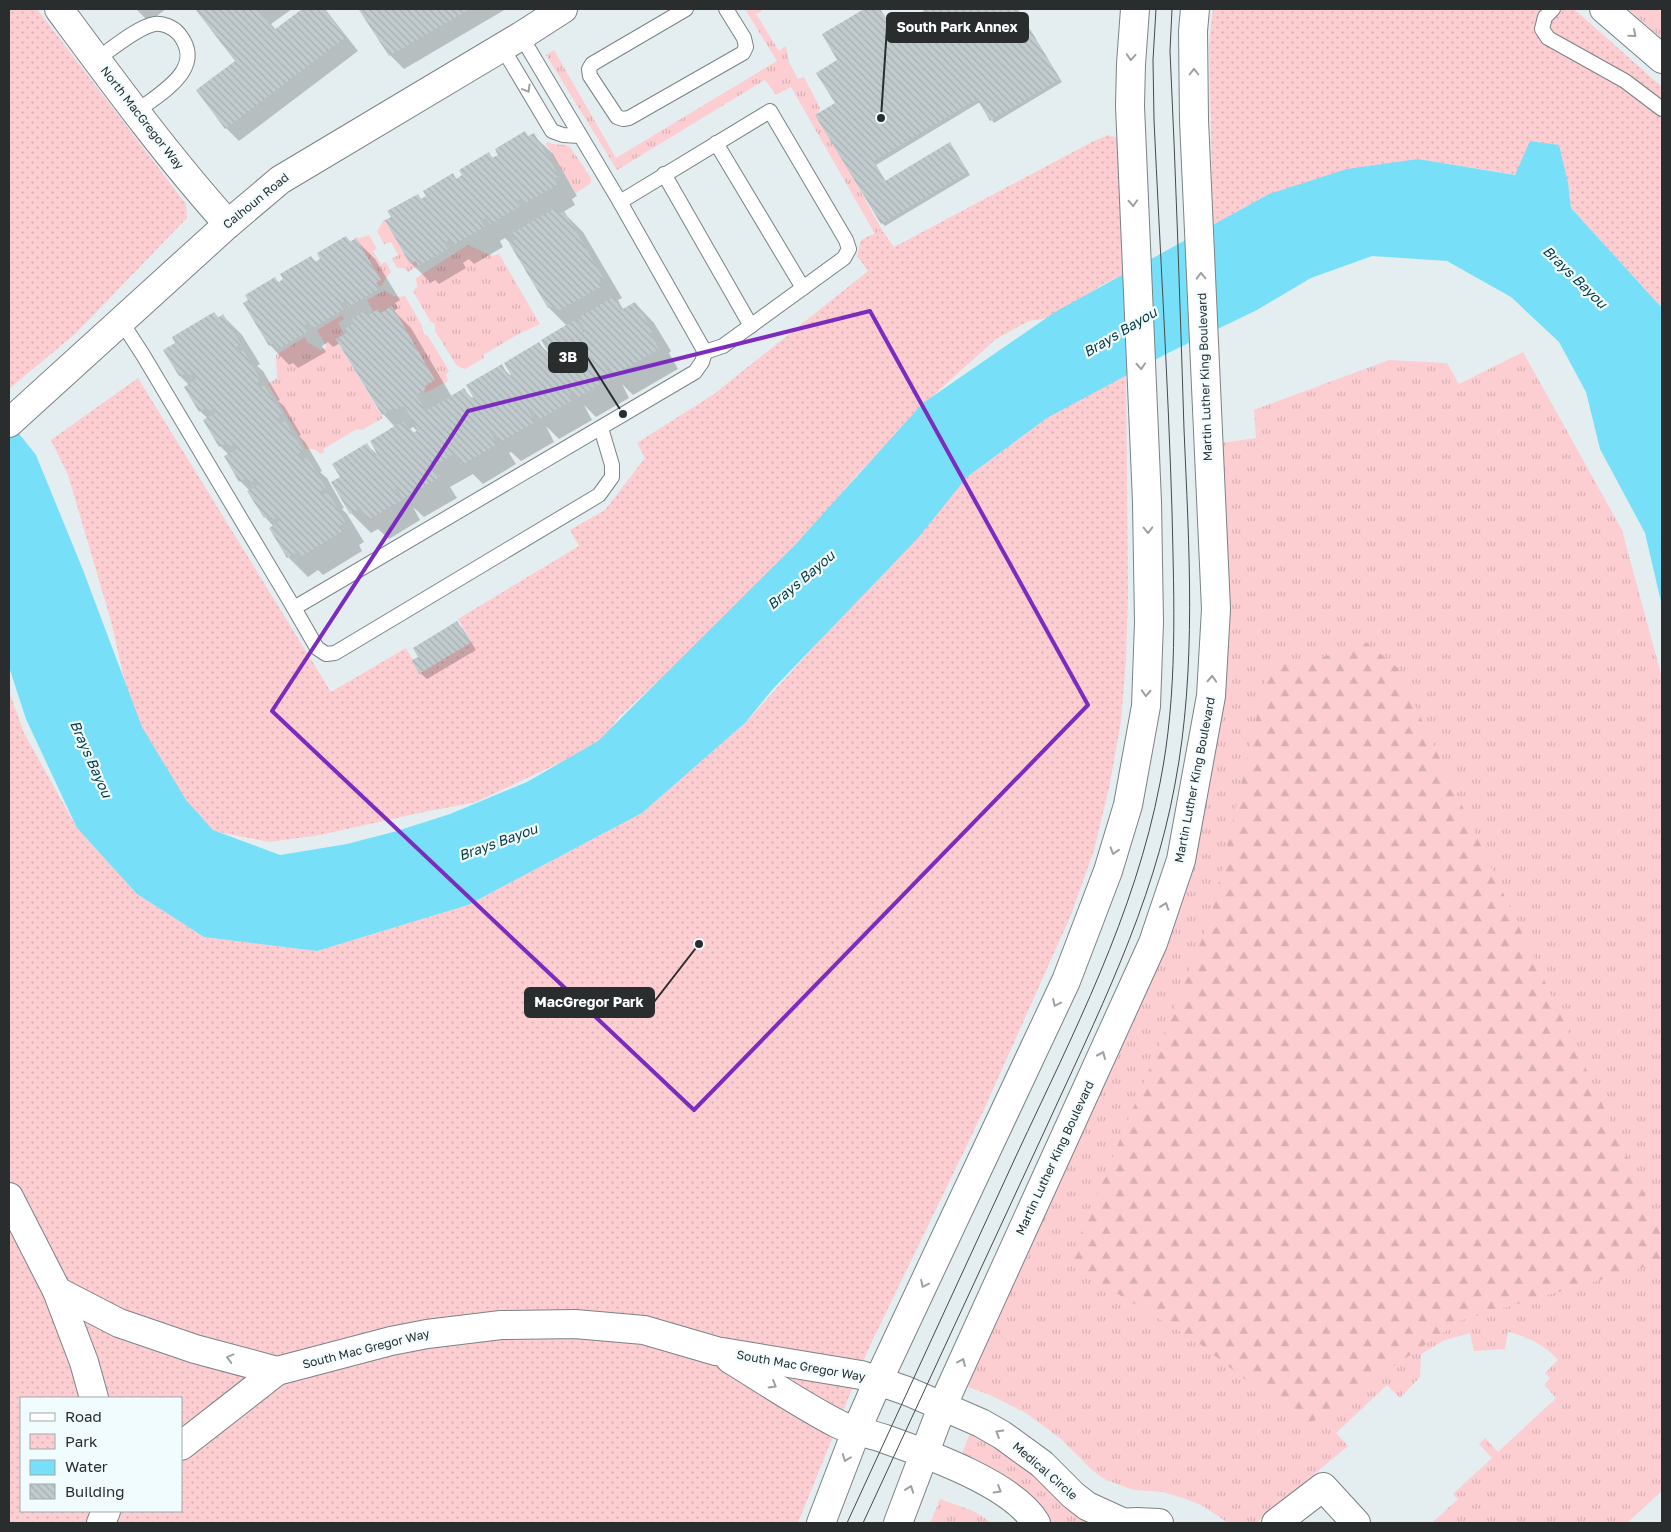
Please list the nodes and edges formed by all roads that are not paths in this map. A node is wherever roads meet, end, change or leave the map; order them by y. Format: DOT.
graph roads {
  1 [pos="58,9"];
  2 [pos="563,9"];
  3 [pos="686,9"];
  4 [pos="726,9"];
  5 [pos="1136,9"];
  6 [pos="1195,9"];
  7 [pos="1553,9"];
  8 [pos="1604,9"];
  9 [pos="512,42"];
  10 [pos="1662,59"];
  11 [pos="96,60"];
  12 [pos="1662,109"];
  13 [pos="136,112"];
  14 [pos="580,136"];
  15 [pos="716,143"];
  16 [pos="664,174"];
  17 [pos="620,202"];
  18 [pos="228,224"];
  19 [pos="803,288"];
  20 [pos="121,321"];
  21 [pos="752,326"];
  22 [pos="705,352"];
  23 [pos="9,423"];
  24 [pos="601,428"];
  25 [pos="294,608"];
  26 [pos="9,1197"];
  27 [pos="57,1291"];
  28 [pos="716,1351"];
  29 [pos="277,1371"];
  30 [pos="878,1381"];
  31 [pos="94,1397"];
  32 [pos="942,1407"];
  33 [pos="857,1429"];
  34 [pos="182,1445"];
  35 [pos="923,1454"];
  36 [pos="821,1523"];
  37 [pos="898,1523"];
  38 [pos="1036,1523"];
  39 [pos="1120,1523"];
  40 [pos="1159,1523"];
  41 [pos="1276,1523"];
  42 [pos="1356,1523"];
  1 -- 11 [label="main road, North MacGregor Way"];
  2 -- 9 [label="main road, Calhoun Road"];
  3 -- 4 [label="lane"];
  5 -- 30 [label="main road, one-way"];
  32 -- 6 [label="main road, Martin Luther King Boulevard, one-way"];
  7 -- 12 [label="lane"];
  8 -- 10 [label="main road, one-way"];
  9 -- 14 [label="lane"];
  9 -- 14 [label="lane, one-way"];
  9 -- 18 [label="main road, Calhoun Road"];
  11 -- 13 [label="main road, North MacGregor Way"];
  11 -- 13 [label="lane"];
  13 -- 18 [label="main road, North MacGregor Way"];
  14 -- 17 [label="lane"];
  15 -- 16 [label="lane"];
  15 -- 19 [label="lane"];
  15 -- 19 [label="lane"];
  16 -- 17 [label="lane"];
  16 -- 21 [label="lane"];
  17 -- 22 [label="lane"];
  18 -- 20 [label="main road, Calhoun Road"];
  19 -- 21 [label="lane"];
  20 -- 23 [label="main road, Calhoun Road"];
  20 -- 25 [label="lane"];
  21 -- 22 [label="lane"];
  22 -- 24 [label="lane"];
  24 -- 25 [label="lane"];
  24 -- 25 [label="lane"];
  26 -- 27 [label="main road"];
  29 -- 27 [label="main road, South Mac Gregor Way, one-way"];
  27 -- 31 [label="main road"];
  28 -- 29 [label="main road, South Mac Gregor Way"];
  28 -- 30 [label="main road, South Mac Gregor Way"];
  28 -- 33 [label="main road, South Mac Gregor Way, one-way"];
  29 -- 34 [label="main road"];
  30 -- 32 [label="main road, South Mac Gregor Way"];
  30 -- 33 [label="main road"];
  32 -- 35 [label="main road, Martin Luther King Boulevard"];
  39 -- 32 [label="main road, Medical Circle, one-way"];
  33 -- 35 [label="main road, South Mac Gregor Way"];
  33 -- 36 [label="main road, one-way"];
  37 -- 35 [label="main road, Martin Luther King Boulevard, one-way"];
  35 -- 38 [label="main road, one-way"];
  39 -- 40 [label="main road, Medical Circle"];
  41 -- 42 [label="main road"];
}
